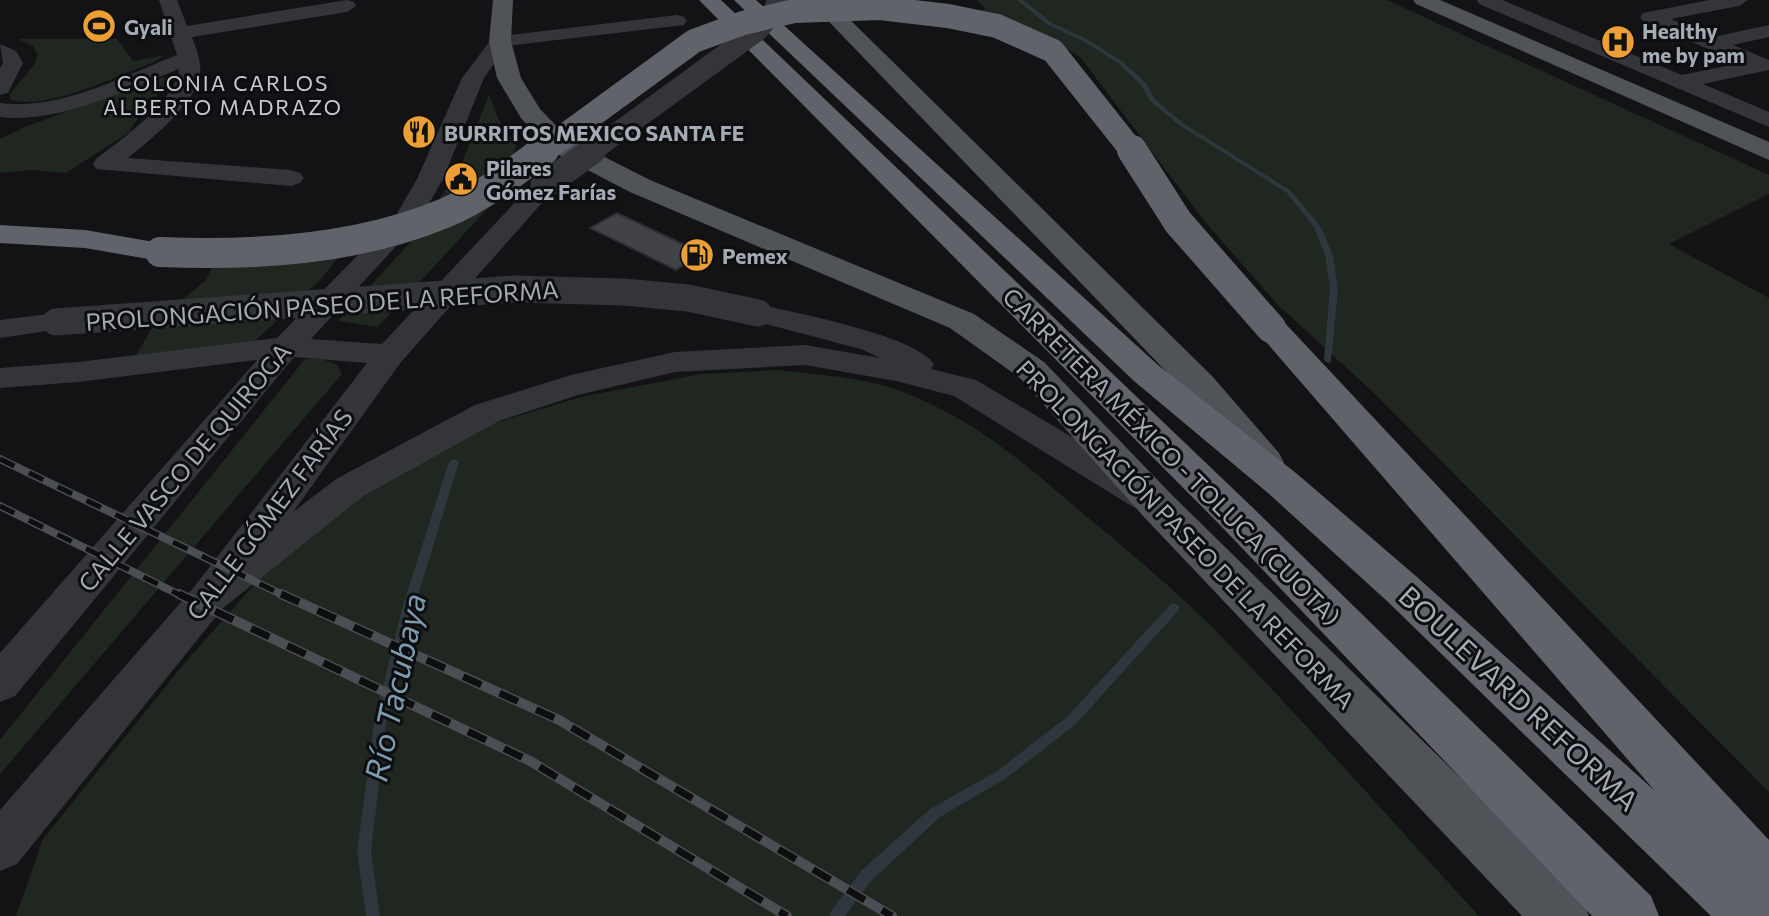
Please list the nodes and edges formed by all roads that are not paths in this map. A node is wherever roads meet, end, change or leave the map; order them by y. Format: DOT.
graph roads {
  1 [pos="503,0"];
  2 [pos="709,0"];
  3 [pos="744,0"];
  4 [pos="777,0"];
  5 [pos="818,0"];
  6 [pos="1423,0"];
  7 [pos="1456,0"];
  8 [pos="1486,0"];
  9 [pos="1739,0"];
  10 [pos="175,6"];
  11 [pos="347,6"];
  12 [pos="677,21"];
  13 [pos="1769,31"];
  14 [pos="179,33"];
  15 [pos="500,41"];
  16 [pos="1712,43"];
  17 [pos="0,50"];
  18 [pos="188,58"];
  19 [pos="1681,82"];
  20 [pos="0,88"];
  21 [pos="0,110"];
  22 [pos="1769,120"];
  23 [pos="1769,135"];
  24 [pos="1769,152"];
  25 [pos="291,178"];
  26 [pos="0,234"];
  27 [pos="0,329"];
  28 [pos="286,347"];
  29 [pos="390,355"];
  30 [pos="0,379"];
  31 [pos="965,388"];
  32 [pos="1282,484"];
  33 [pos="1158,506"];
  34 [pos="208,598"];
  35 [pos="0,683"];
  36 [pos="0,847"];
  37 [pos="1769,880"];
  38 [pos="1561,916"];
  39 [pos="1631,916"];
  40 [pos="1752,916"];
  1 -- 15 [label="main road, PROLONGACIÓN PASEO DE LA REFORMA"];
  2 -- 39 [label="highway, CARRETERA MÉXICO - TOLUCA (CUOTA)"];
  3 -- 32 [label="highway, CARRETERA MÉXICO - TOLUCA (CUOTA)"];
  4 -- 29 [label="street, CALLE GÓMEZ FARÍAS, bridge"];
  5 -- 32 [label="main road"];
  6 -- 24 [label="main road"];
  7 -- 23 [label="main road"];
  8 -- 19 [label="street"];
  9 -- 16 [label="street"];
  10 -- 14 [label="street"];
  11 -- 14 [label="street"];
  12 -- 15 [label="street"];
  13 -- 16 [label="street"];
  14 -- 18 [label="street"];
  15 -- 28 [label="street, CALLE VASCO DE QUIROGA"];
  15 -- 33 [label="main road, PROLONGACIÓN PASEO DE LA REFORMA"];
  16 -- 19 [label="street"];
  17 -- 20 [label="street"];
  18 -- 21 [label="street"];
  18 -- 25 [label="street"];
  19 -- 22 [label="street"];
  26 -- 37 [label="highway, bridge"];
  27 -- 31 [label="street, PROLONGACIÓN PASEO DE LA REFORMA, bridge"];
  28 -- 29 [label="street"];
  28 -- 30 [label="street"];
  28 -- 35 [label="street, CALLE VASCO DE QUIROGA"];
  29 -- 34 [label="street, CALLE GÓMEZ FARÍAS"];
  31 -- 33 [label="street"];
  31 -- 34 [label="street"];
  32 -- 40 [label="highway, BOULEVARD REFORMA"];
  33 -- 38 [label="main road, PROLONGACIÓN PASEO DE LA REFORMA"];
  34 -- 36 [label="street, CALLE GÓMEZ FARÍAS"];
}
